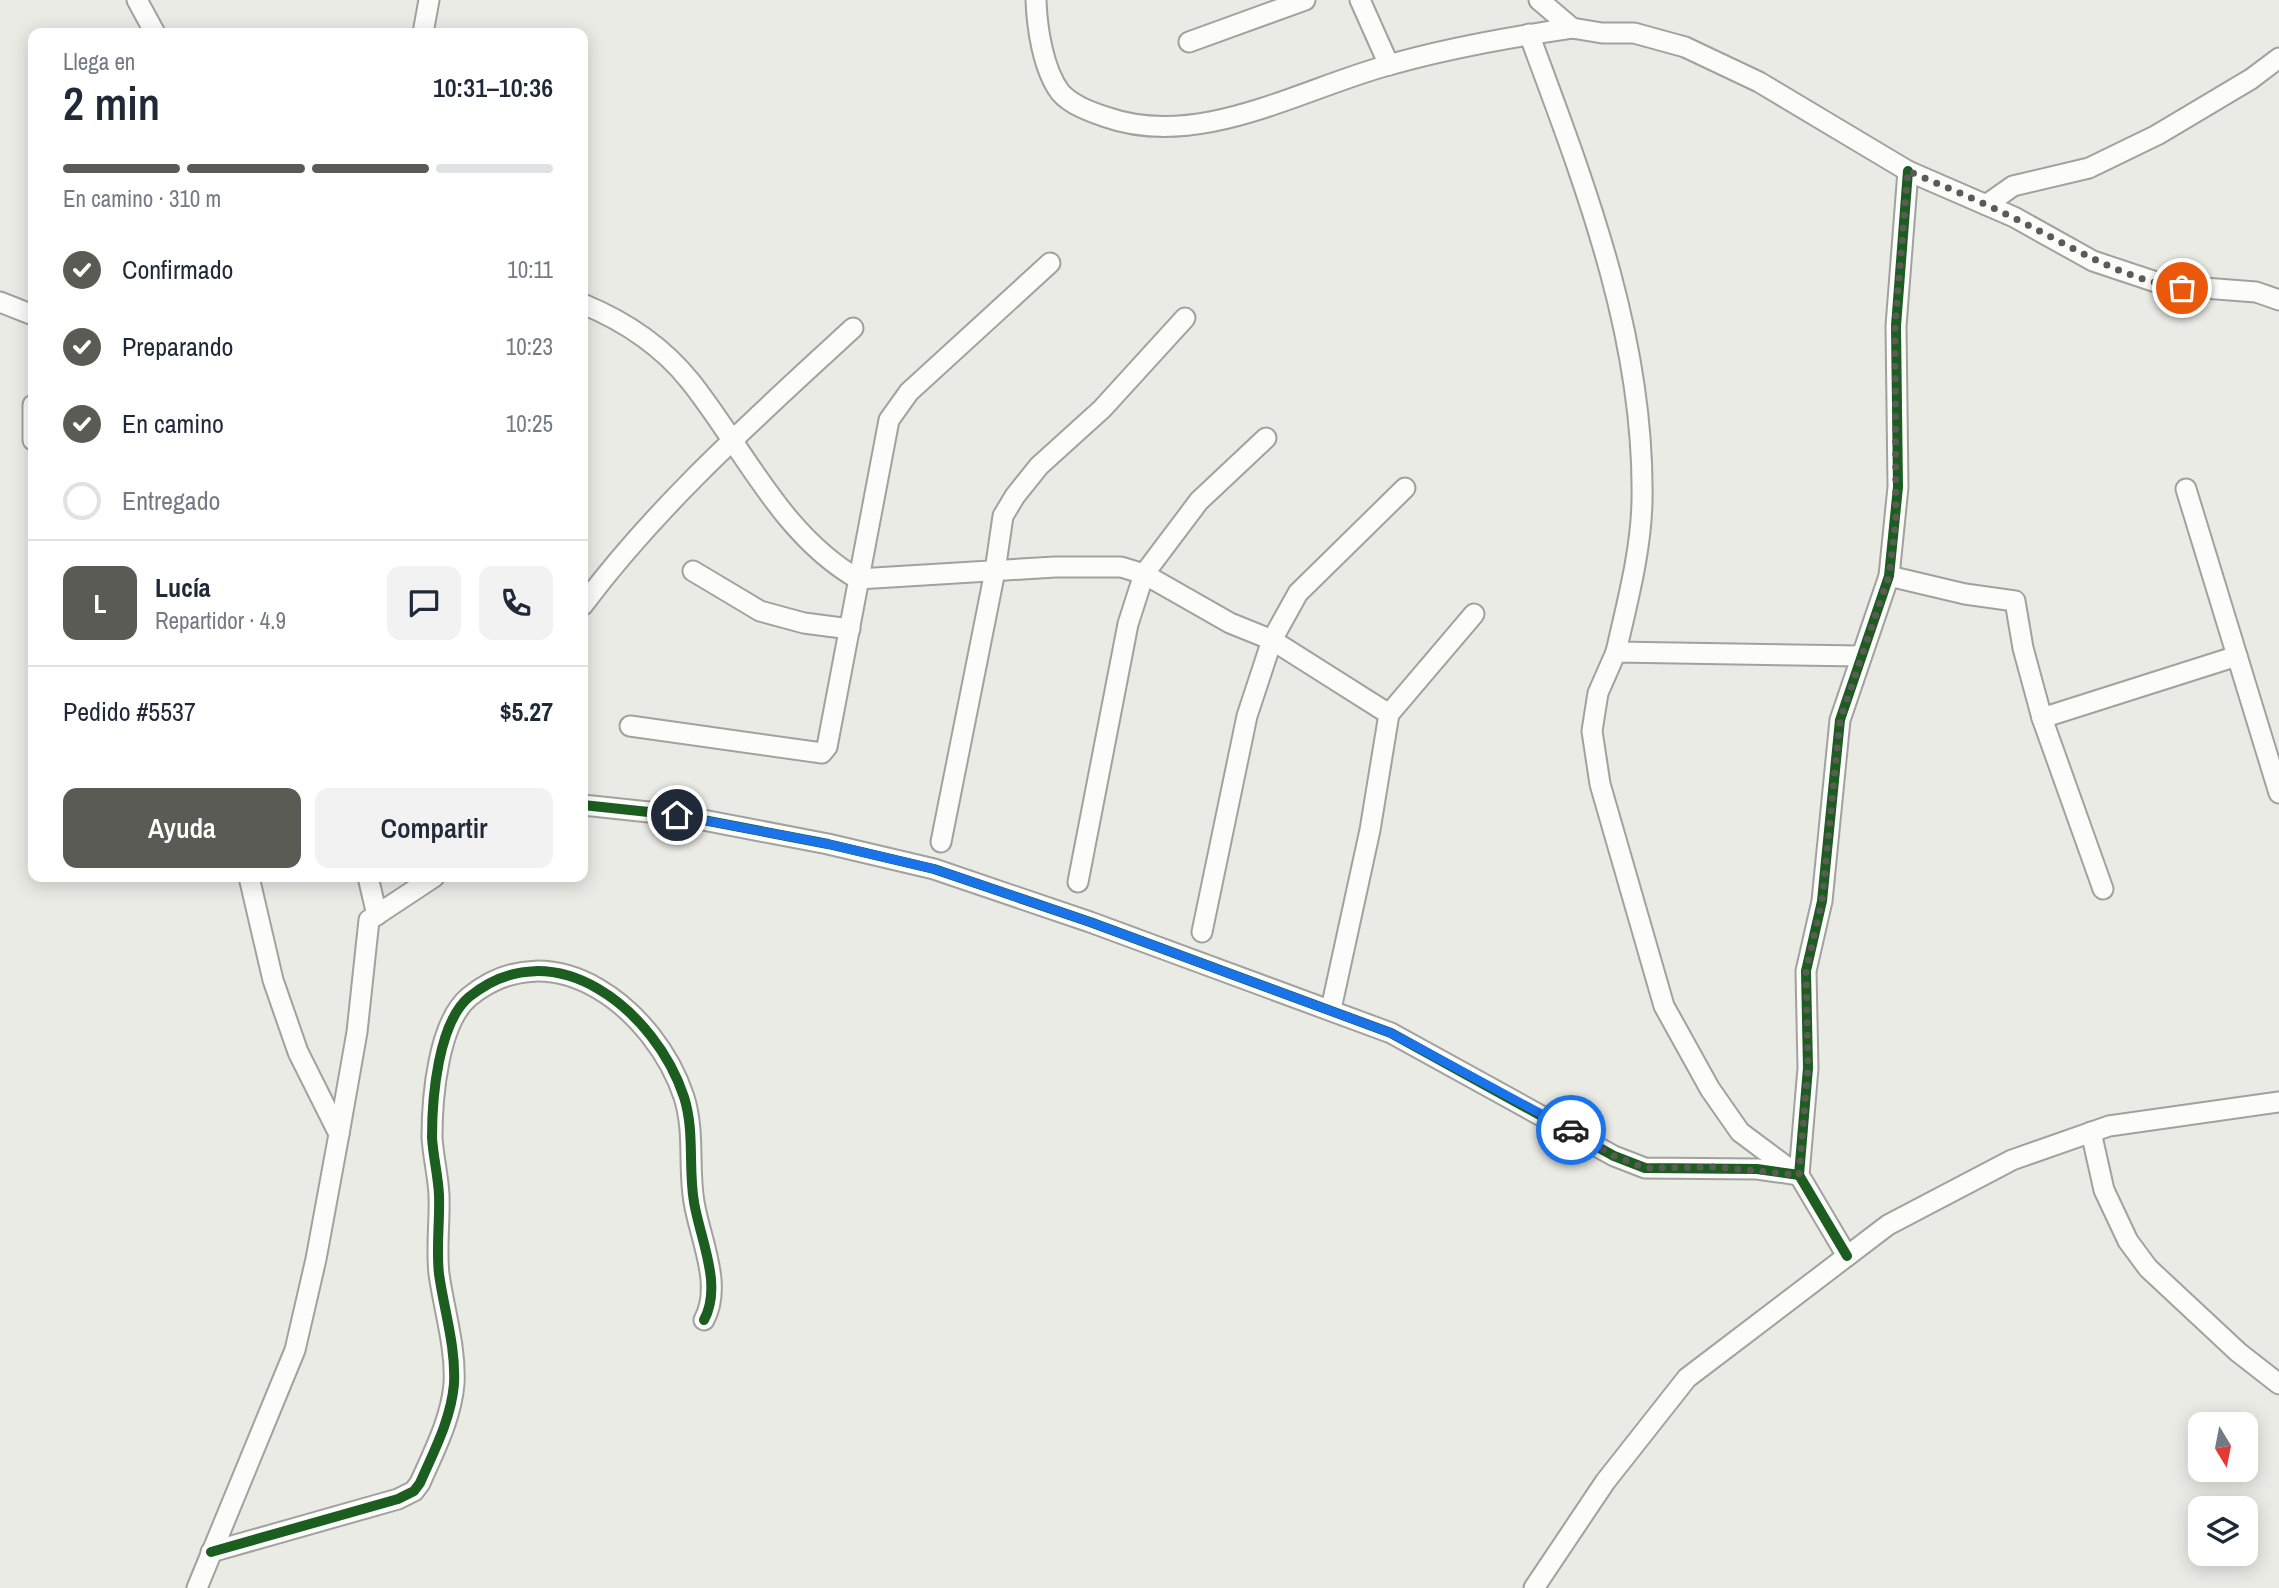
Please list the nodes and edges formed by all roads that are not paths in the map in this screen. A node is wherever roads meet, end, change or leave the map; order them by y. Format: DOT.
graph roads {
  1 [pos="137,0"];
  2 [pos="429,0"];
  3 [pos="1036,0"];
  4 [pos="1306,0"];
  5 [pos="1360,0"];
  6 [pos="1539,0"];
  7 [pos="1572,27"];
  8 [pos="152,28"];
  9 [pos="424,28"];
  10 [pos="1530,34"];
  11 [pos="1189,42"];
  12 [pos="2279,58"];
  13 [pos="1390,65"];
  14 [pos="1908,171"];
  15 [pos="1986,205"];
  16 [pos="1050,263"];
  17 [pos="2279,300"];
  18 [pos="0,302"];
  19 [pos="588,306"];
  20 [pos="28,313"];
  21 [pos="1185,318"];
  22 [pos="853,328"];
  23 [pos="1266,438"];
  24 [pos="730,441"];
  25 [pos="1405,488"];
  26 [pos="2186,489"];
  27 [pos="693,571"];
  28 [pos="995,571"];
  29 [pos="1144,573"];
  30 [pos="1889,576"];
  31 [pos="858,579"];
  32 [pos="588,599"];
  33 [pos="1474,614"];
  34 [pos="850,629"];
  35 [pos="1272,640"];
  36 [pos="1616,652"];
  37 [pos="1860,656"];
  38 [pos="2237,656"];
  39 [pos="1389,714"];
  40 [pos="2042,719"];
  41 [pos="630,726"];
  42 [pos="2279,793"];
  43 [pos="588,806"];
  44 [pos="941,842"];
  45 [pos="250,882"];
  46 [pos="369,882"];
  47 [pos="426,882"];
  48 [pos="1078,882"];
  49 [pos="2103,890"];
  50 [pos="377,915"];
  51 [pos="1202,932"];
  52 [pos="1331,1009"];
  53 [pos="2279,1102"];
  54 [pos="2091,1132"];
  55 [pos="339,1134"];
  56 [pos="1799,1175"];
  57 [pos="1847,1256"];
  58 [pos="704,1320"];
  59 [pos="2279,1384"];
  60 [pos="211,1552"];
  61 [pos="197,1588"];
  62 [pos="1534,1588"];
  1 -- 8 [label="street"];
  2 -- 9 [label="street"];
  3 -- 13 [label="street"];
  4 -- 11 [label="street"];
  5 -- 13 [label="street"];
  6 -- 7 [label="street"];
  7 -- 10 [label="street"];
  7 -- 14 [label="street"];
  10 -- 13 [label="street"];
  10 -- 36 [label="street"];
  12 -- 15 [label="street"];
  14 -- 15 [label="street"];
  14 -- 30 [label="street"];
  15 -- 17 [label="street"];
  16 -- 31 [label="street"];
  18 -- 20 [label="street"];
  19 -- 24 [label="street"];
  21 -- 28 [label="street"];
  22 -- 24 [label="street"];
  23 -- 29 [label="street"];
  24 -- 31 [label="street"];
  24 -- 32 [label="street"];
  25 -- 35 [label="street"];
  26 -- 38 [label="street"];
  27 -- 34 [label="street"];
  28 -- 29 [label="street"];
  28 -- 31 [label="street"];
  28 -- 44 [label="street"];
  29 -- 35 [label="street"];
  29 -- 48 [label="street"];
  30 -- 37 [label="street"];
  30 -- 40 [label="street"];
  31 -- 34 [label="street"];
  33 -- 39 [label="street"];
  34 -- 41 [label="street"];
  35 -- 39 [label="street"];
  35 -- 51 [label="street"];
  36 -- 37 [label="street"];
  36 -- 56 [label="street"];
  37 -- 56 [label="street"];
  38 -- 40 [label="street"];
  38 -- 42 [label="street"];
  39 -- 52 [label="street"];
  40 -- 49 [label="street"];
  43 -- 52 [label="street"];
  45 -- 55 [label="street"];
  46 -- 50 [label="street"];
  47 -- 50 [label="street"];
  50 -- 55 [label="street"];
  52 -- 56 [label="street"];
  53 -- 54 [label="street"];
  54 -- 57 [label="street"];
  54 -- 59 [label="street"];
  55 -- 60 [label="street"];
  56 -- 57 [label="street"];
  57 -- 62 [label="street"];
  58 -- 60 [label="street"];
  60 -- 61 [label="street"];
}
